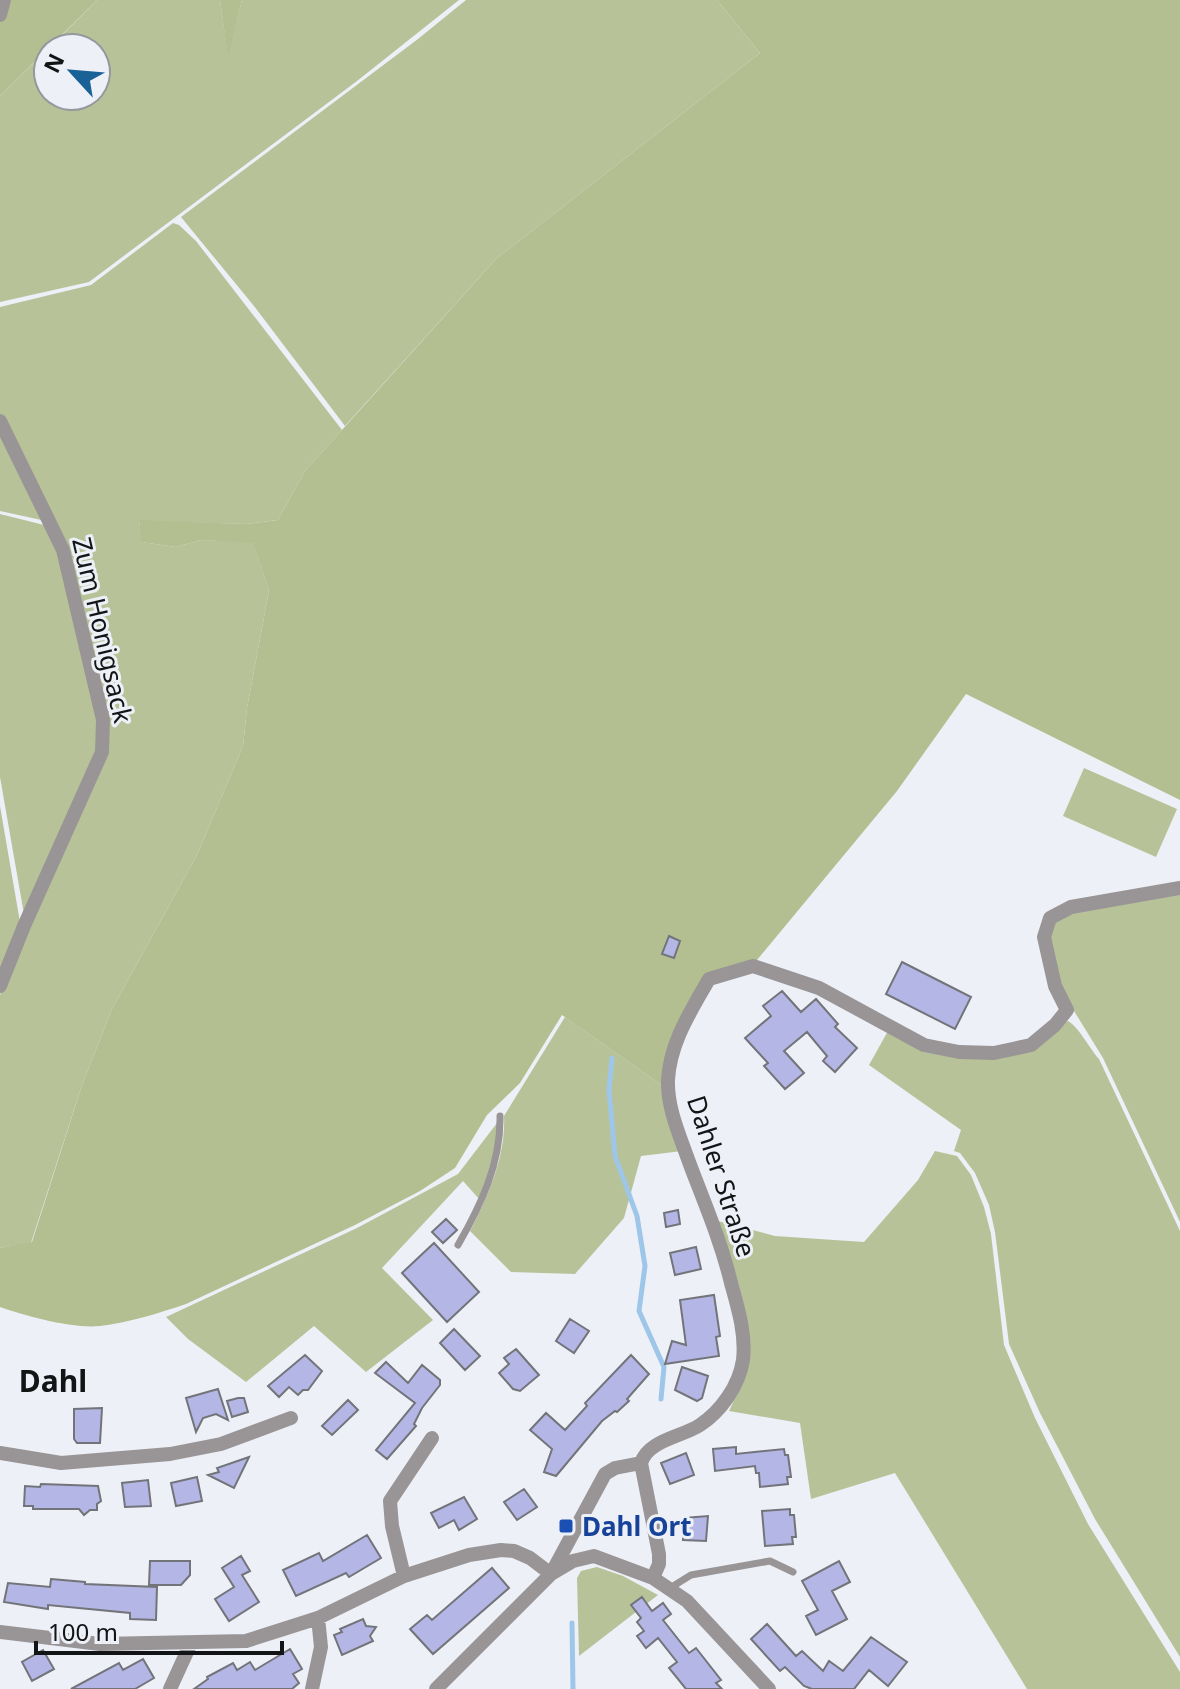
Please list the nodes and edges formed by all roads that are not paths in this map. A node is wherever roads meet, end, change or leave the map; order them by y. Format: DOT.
graph roads {
  1 [pos="4,0"];
  2 [pos="0,15"];
  3 [pos="0,421"];
  4 [pos="1180,888"];
  5 [pos="0,986"];
  6 [pos="500,1116"];
  7 [pos="458,1245"];
  8 [pos="291,1418"];
  9 [pos="432,1438"];
  10 [pos="0,1453"];
  11 [pos="641,1463"];
  12 [pos="793,1572"];
  13 [pos="551,1574"];
  14 [pos="404,1576"];
  15 [pos="653,1578"];
  16 [pos="670,1588"];
  17 [pos="318,1618"];
  18 [pos="0,1632"];
  19 [pos="191,1643"];
  20 [pos="170,1689"];
  21 [pos="312,1689"];
  22 [pos="436,1689"];
  23 [pos="769,1689"];
  1 -- 2 [label="street"];
  3 -- 5 [label="street, Zum Honigsack"];
  4 -- 11 [label="street, Dahler Straße"];
  6 -- 7 [label="lane"];
  8 -- 10 [label="street"];
  9 -- 14 [label="street"];
  11 -- 13 [label="street, Dahler Straße"];
  11 -- 15 [label="street"];
  12 -- 16 [label="lane"];
  13 -- 14 [label="street"];
  13 -- 15 [label="street"];
  13 -- 22 [label="street, Dahler Straße"];
  14 -- 17 [label="street"];
  15 -- 16 [label="street"];
  16 -- 23 [label="street"];
  17 -- 19 [label="street"];
  17 -- 21 [label="street"];
  18 -- 19 [label="street"];
  19 -- 20 [label="street"];
}
